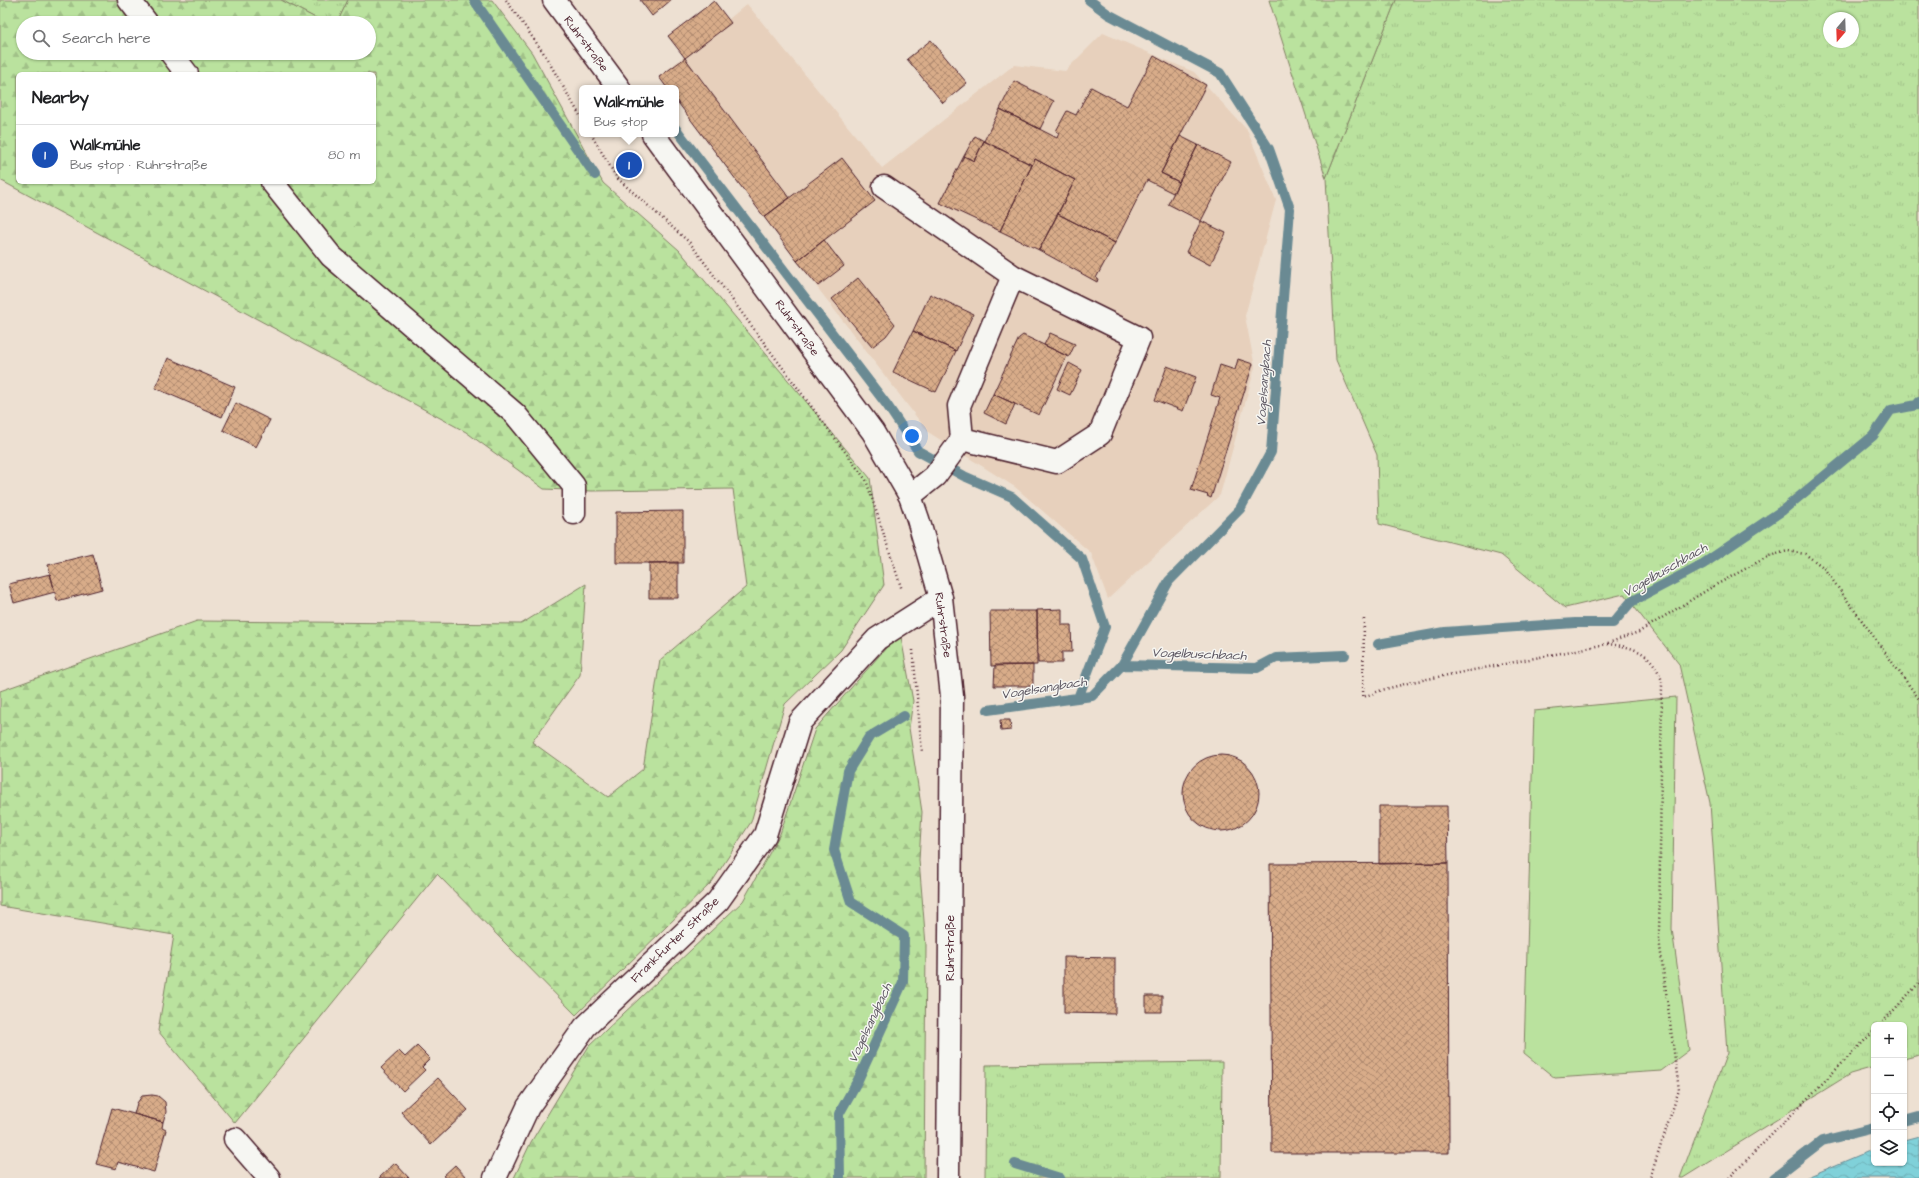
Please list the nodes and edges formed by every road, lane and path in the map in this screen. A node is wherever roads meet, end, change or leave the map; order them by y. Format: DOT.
graph roads {
  1 [pos="129,0"];
  2 [pos="506,0"];
  3 [pos="554,0"];
  4 [pos="142,16"];
  5 [pos="176,60"];
  6 [pos="185,72"];
  7 [pos="617,85"];
  8 [pos="579,113"];
  9 [pos="593,137"];
  10 [pos="655,137"];
  11 [pos="274,184"];
  12 [pos="884,187"];
  13 [pos="1013,276"];
  14 [pos="962,439"];
  15 [pos="910,496"];
  16 [pos="574,513"];
  17 [pos="941,598"];
  18 [pos="910,616"];
  19 [pos="1364,619"];
  20 [pos="1607,644"];
  21 [pos="1919,699"];
  22 [pos="922,754"];
  23 [pos="1919,983"];
  24 [pos="1883,1022"];
  25 [pos="1871,1034"];
  26 [pos="234,1139"];
  27 [pos="269,1178"];
  28 [pos="494,1178"];
  29 [pos="948,1178"];
  30 [pos="1650,1178"];
  31 [pos="1729,1178"];
  1 -- 4 [label="main road"];
  2 -- 8 [label="path"];
  3 -- 7 [label="main road, Ruhrstraße"];
  5 -- 6 [label="main road"];
  9 -- 18 [label="path"];
  10 -- 15 [label="main road, Ruhrstraße"];
  11 -- 16 [label="main road"];
  12 -- 13 [label="main road"];
  13 -- 14 [label="main road"];
  13 -- 14 [label="main road"];
  14 -- 15 [label="main road"];
  15 -- 17 [label="main road, Ruhrstraße"];
  17 -- 18 [label="main road, Frankfurter Straße"];
  17 -- 29 [label="main road, Ruhrstraße"];
  18 -- 22 [label="path"];
  18 -- 28 [label="main road, Frankfurter Straße"];
  19 -- 20 [label="path"];
  20 -- 21 [label="path"];
  20 -- 30 [label="path"];
  23 -- 24 [label="path"];
  25 -- 31 [label="path"];
  26 -- 27 [label="main road"];
}
